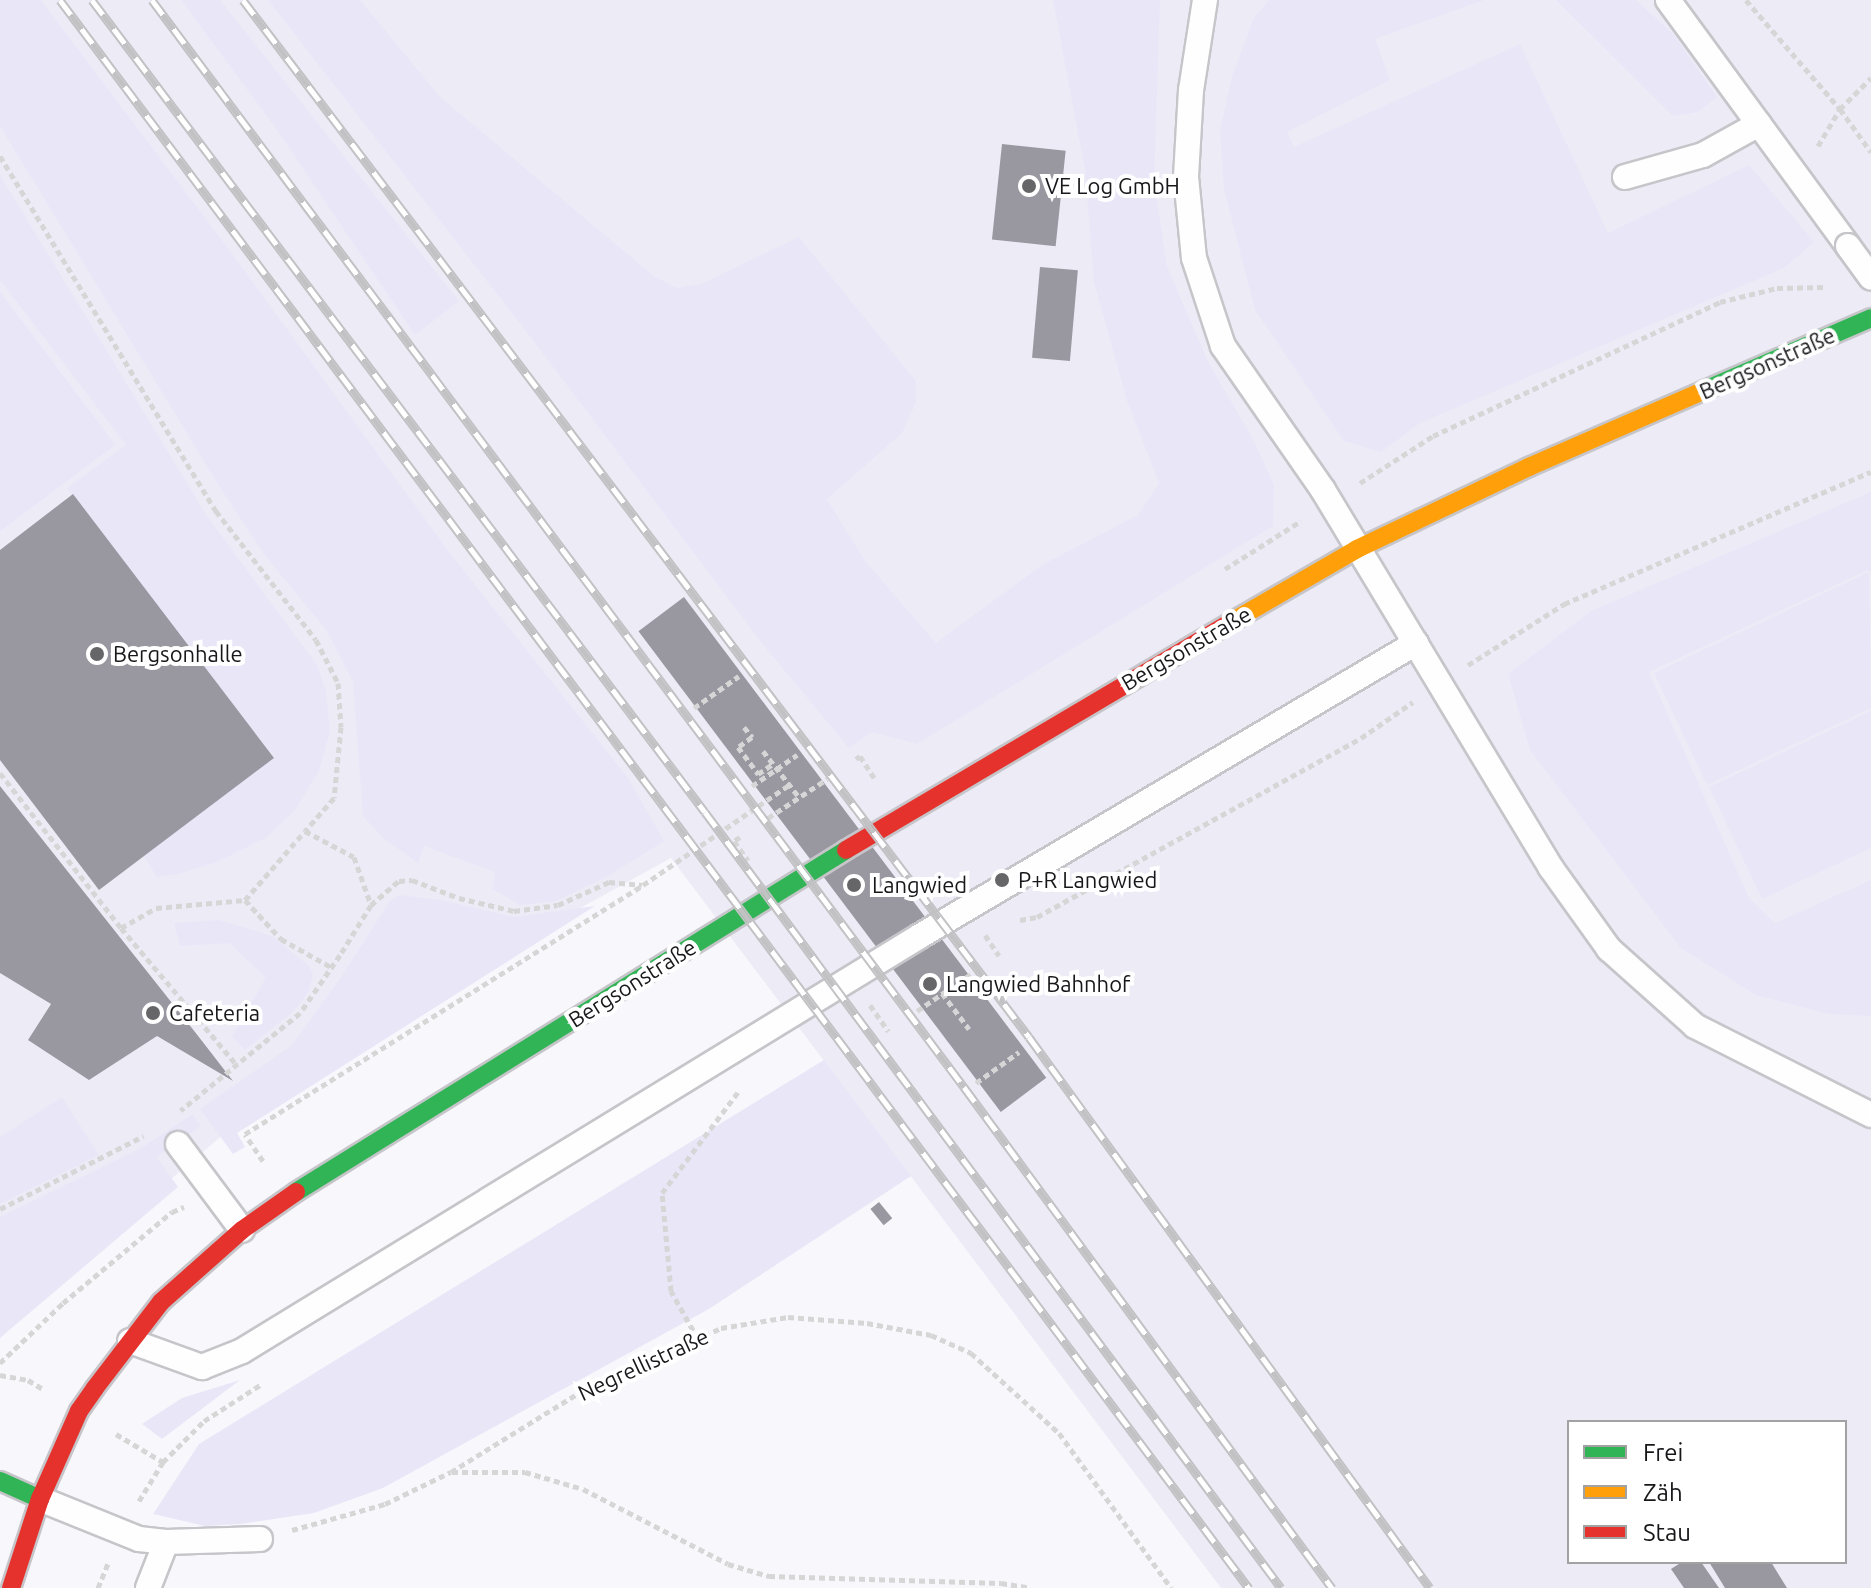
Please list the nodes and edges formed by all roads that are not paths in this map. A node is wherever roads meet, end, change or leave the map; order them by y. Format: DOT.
graph roads {
  1 [pos="1205,0"];
  2 [pos="1668,0"];
  3 [pos="1759,124"];
  4 [pos="1625,177"];
  5 [pos="1871,278"];
  6 [pos="1871,318"];
  7 [pos="1357,549"];
  8 [pos="1416,643"];
  9 [pos="1871,1115"];
  10 [pos="178,1144"];
  11 [pos="242,1230"];
  12 [pos="130,1341"];
  13 [pos="0,1481"];
  14 [pos="40,1499"];
  15 [pos="260,1539"];
  16 [pos="166,1542"];
  17 [pos="11,1588"];
  18 [pos="148,1588"];
  1 -- 7 [label="lane"];
  2 -- 3 [label="lane"];
  3 -- 4 [label="lane"];
  3 -- 5 [label="lane, bridge"];
  6 -- 7 [label="street, Bergsonstraße"];
  7 -- 8 [label="lane"];
  7 -- 11 [label="street, Bergsonstraße"];
  8 -- 9 [label="lane"];
  8 -- 12 [label="lane"];
  10 -- 11 [label="lane"];
  11 -- 12 [label="street, Bergsonstraße"];
  12 -- 14 [label="street, Bergsonstraße"];
  13 -- 14 [label="street"];
  14 -- 16 [label="lane"];
  14 -- 17 [label="street, Bergsonstraße"];
  15 -- 16 [label="lane"];
  16 -- 18 [label="lane"];
}
